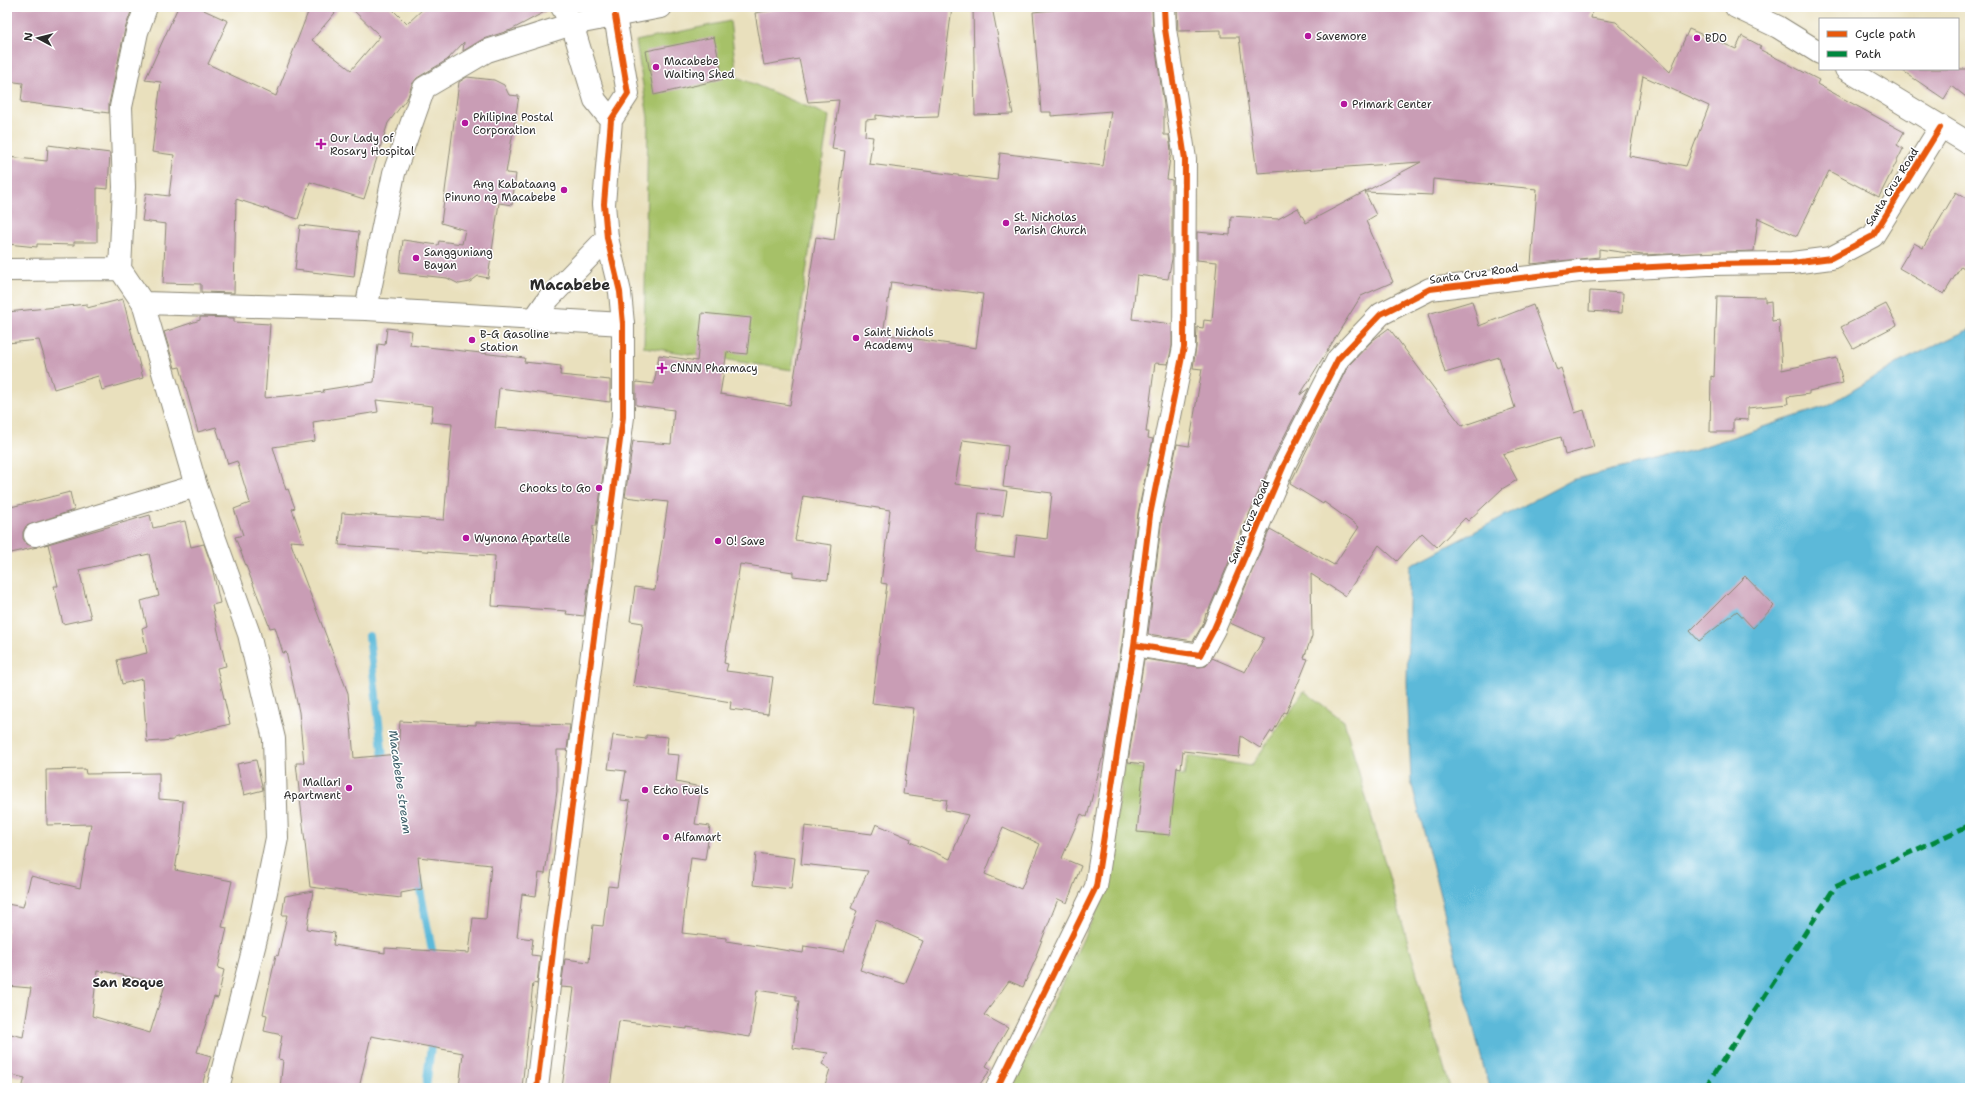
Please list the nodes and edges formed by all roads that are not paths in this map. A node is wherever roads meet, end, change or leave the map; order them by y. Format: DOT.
graph roads {
  1 [pos="146,7"];
  2 [pos="662,7"];
  3 [pos="1164,7"];
  4 [pos="1736,7"];
  5 [pos="567,16"];
  6 [pos="615,16"];
  7 [pos="1819,52"];
  8 [pos="1848,70"];
  9 [pos="611,120"];
  10 [pos="1940,128"];
  11 [pos="1970,144"];
  12 [pos="607,238"];
  13 [pos="120,269"];
  14 [pos="7,270"];
  15 [pos="143,303"];
  16 [pos="366,309"];
  17 [pos="535,318"];
  18 [pos="623,324"];
  19 [pos="196,486"];
  20 [pos="35,535"];
  21 [pos="1134,645"];
  22 [pos="218,1088"];
  23 [pos="537,1088"];
  24 [pos="997,1088"];
  1 -- 13 [label="street"];
  2 -- 6 [label="street"];
  3 -- 21 [label="street"];
  4 -- 7 [label="street"];
  5 -- 6 [label="street"];
  5 -- 9 [label="street"];
  5 -- 16 [label="street"];
  6 -- 9 [label="street"];
  8 -- 10 [label="street"];
  9 -- 12 [label="street"];
  10 -- 11 [label="street"];
  10 -- 21 [label="street, Santa Cruz Road"];
  12 -- 17 [label="street"];
  12 -- 18 [label="street"];
  13 -- 14 [label="street"];
  13 -- 15 [label="street"];
  15 -- 16 [label="street"];
  15 -- 19 [label="street"];
  16 -- 17 [label="street"];
  17 -- 18 [label="street"];
  18 -- 23 [label="street"];
  19 -- 20 [label="street"];
  19 -- 22 [label="street"];
  21 -- 24 [label="street"];
}
